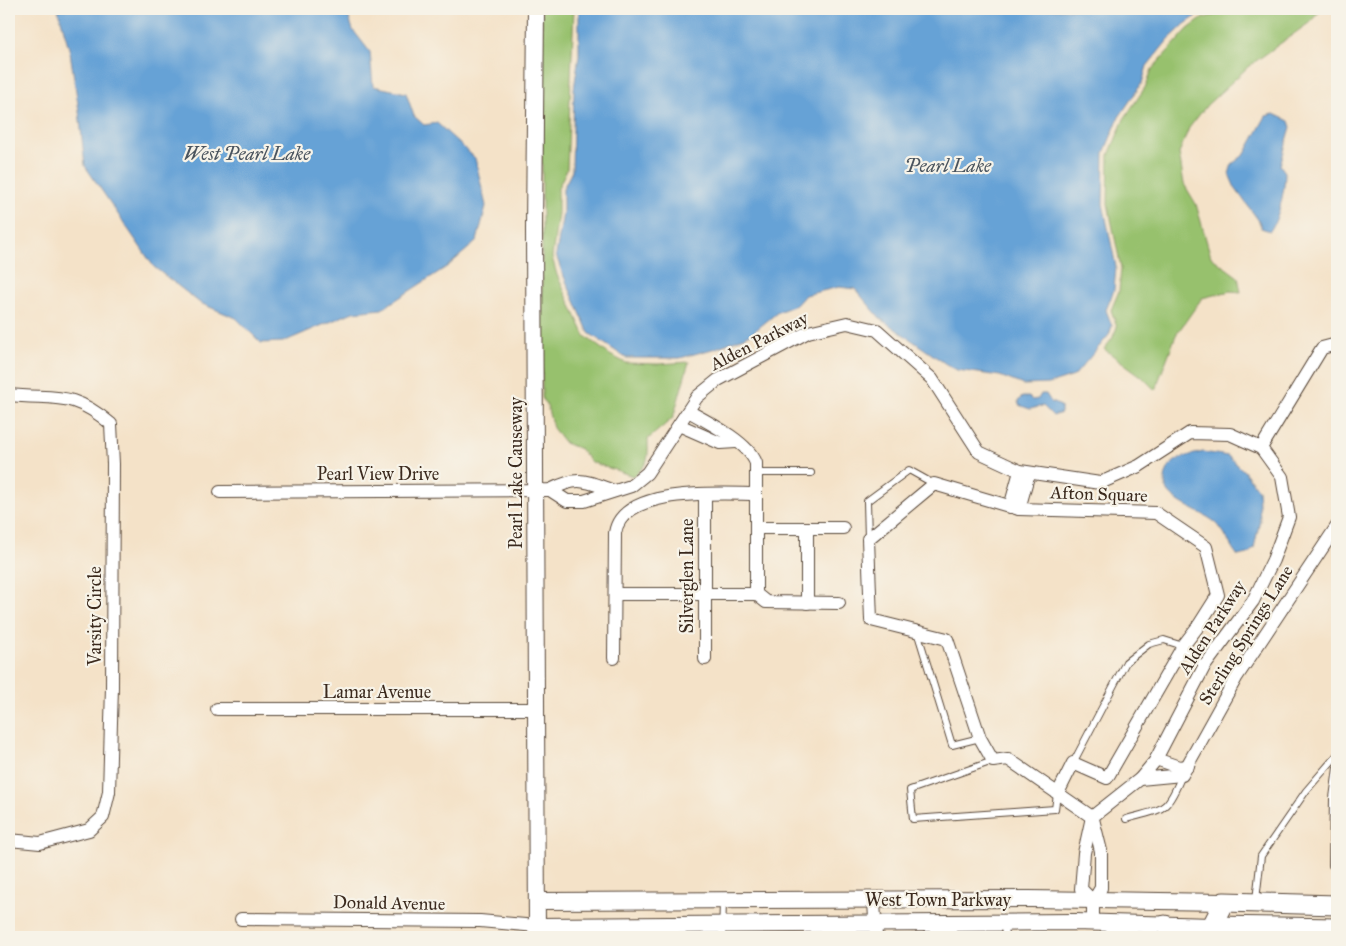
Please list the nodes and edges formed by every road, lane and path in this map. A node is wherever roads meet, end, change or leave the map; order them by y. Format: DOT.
graph roads {
  1 [pos="536,9"];
  2 [pos="1337,344"];
  3 [pos="9,395"];
  4 [pos="688,411"];
  5 [pos="679,425"];
  6 [pos="736,442"];
  7 [pos="1263,443"];
  8 [pos="1024,472"];
  9 [pos="756,473"];
  10 [pos="811,473"];
  11 [pos="934,484"];
  12 [pos="543,490"];
  13 [pos="612,490"];
  14 [pos="220,492"];
  15 [pos="705,494"];
  16 [pos="756,494"];
  17 [pos="1015,508"];
  18 [pos="1337,526"];
  19 [pos="756,528"];
  20 [pos="807,528"];
  21 [pos="842,528"];
  22 [pos="868,539"];
  23 [pos="615,594"];
  24 [pos="705,594"];
  25 [pos="756,594"];
  26 [pos="807,602"];
  27 [pos="839,603"];
  28 [pos="917,631"];
  29 [pos="1183,646"];
  30 [pos="614,658"];
  31 [pos="705,659"];
  32 [pos="1204,668"];
  33 [pos="217,709"];
  34 [pos="536,709"];
  35 [pos="980,738"];
  36 [pos="1337,754"];
  37 [pos="1156,759"];
  38 [pos="993,762"];
  39 [pos="1073,763"];
  40 [pos="1337,768"];
  41 [pos="1185,770"];
  42 [pos="1140,779"];
  43 [pos="1058,793"];
  44 [pos="1335,797"];
  45 [pos="1092,817"];
  46 [pos="1126,819"];
  47 [pos="9,840"];
  48 [pos="1337,865"];
  49 [pos="722,900"];
  50 [pos="874,900"];
  51 [pos="538,901"];
  52 [pos="1092,901"];
  53 [pos="1224,902"];
  54 [pos="1256,903"];
  55 [pos="1337,905"];
  56 [pos="241,919"];
  57 [pos="1093,923"];
  58 [pos="1337,928"];
  59 [pos="1004,930"];
  60 [pos="537,931"];
  61 [pos="722,931"];
  62 [pos="876,931"];
  63 [pos="1171,931"];
  64 [pos="1209,932"];
  1 -- 12 [label="street, Pearl Lake Causeway"];
  2 -- 7 [label="street"];
  3 -- 47 [label="street, Varsity Circle"];
  4 -- 5 [label="street, Alden Parkway"];
  4 -- 6 [label="street"];
  4 -- 8 [label="street, Alden Parkway"];
  5 -- 6 [label="street"];
  5 -- 13 [label="street, Alden Parkway"];
  6 -- 9 [label="street"];
  7 -- 8 [label="street, Alden Parkway"];
  7 -- 32 [label="street, Alden Parkway"];
  8 -- 17 [label="street"];
  9 -- 10 [label="lane"];
  9 -- 16 [label="street"];
  11 -- 17 [label="street, Afton Square"];
  11 -- 22 [label="street"];
  11 -- 22 [label="lane, Afton Square"];
  12 -- 13 [label="street"];
  12 -- 13 [label="street, Alden Parkway"];
  12 -- 14 [label="street, Pearl View Drive"];
  12 -- 34 [label="street, Pearl Lake Causeway"];
  15 -- 16 [label="street"];
  15 -- 23 [label="street"];
  15 -- 24 [label="street, Silverglen Lane"];
  16 -- 19 [label="street"];
  17 -- 29 [label="street, Afton Square"];
  18 -- 41 [label="street, Sterling Springs Lane"];
  19 -- 20 [label="street"];
  19 -- 25 [label="street"];
  20 -- 21 [label="street"];
  20 -- 26 [label="street"];
  22 -- 28 [label="street, Afton Square"];
  23 -- 24 [label="street"];
  23 -- 30 [label="street"];
  24 -- 25 [label="street"];
  24 -- 31 [label="street, Silverglen Lane"];
  25 -- 26 [label="street"];
  26 -- 27 [label="street"];
  28 -- 35 [label="street, Afton Square"];
  28 -- 35 [label="lane"];
  29 -- 32 [label="lane"];
  29 -- 39 [label="lane"];
  29 -- 39 [label="street, Afton Square"];
  32 -- 37 [label="street, Alden Parkway"];
  33 -- 34 [label="street, Lamar Avenue"];
  34 -- 51 [label="street, Pearl Lake Causeway"];
  35 -- 38 [label="street, Afton Square"];
  36 -- 54 [label="lane"];
  37 -- 41 [label="street"];
  37 -- 42 [label="street, Alden Parkway"];
  38 -- 43 [label="street"];
  38 -- 43 [label="lane"];
  39 -- 43 [label="street"];
  40 -- 44 [label="lane"];
  41 -- 42 [label="street"];
  41 -- 46 [label="lane"];
  42 -- 45 [label="street, Alden Parkway"];
  43 -- 45 [label="street"];
  44 -- 48 [label="lane"];
  45 -- 52 [label="street"];
  45 -- 52 [label="street"];
  49 -- 50 [label="street, West Town Parkway"];
  49 -- 51 [label="street, West Town Parkway"];
  49 -- 61 [label="lane"];
  50 -- 52 [label="street, West Town Parkway"];
  50 -- 62 [label="street"];
  51 -- 60 [label="street, Pearl Lake Causeway"];
  52 -- 53 [label="street, West Town Parkway"];
  52 -- 57 [label="street"];
  53 -- 54 [label="main road, West Town Parkway"];
  53 -- 64 [label="main road"];
  54 -- 55 [label="main road, West Town Parkway"];
  56 -- 60 [label="street, Donald Avenue"];
  57 -- 59 [label="street, West Town Parkway"];
  57 -- 63 [label="street, West Town Parkway"];
  58 -- 64 [label="main road, West Town Parkway"];
  59 -- 62 [label="street, West Town Parkway"];
  60 -- 61 [label="street, West Town Parkway"];
  61 -- 62 [label="street, West Town Parkway"];
  63 -- 64 [label="street, West Town Parkway"];
}
